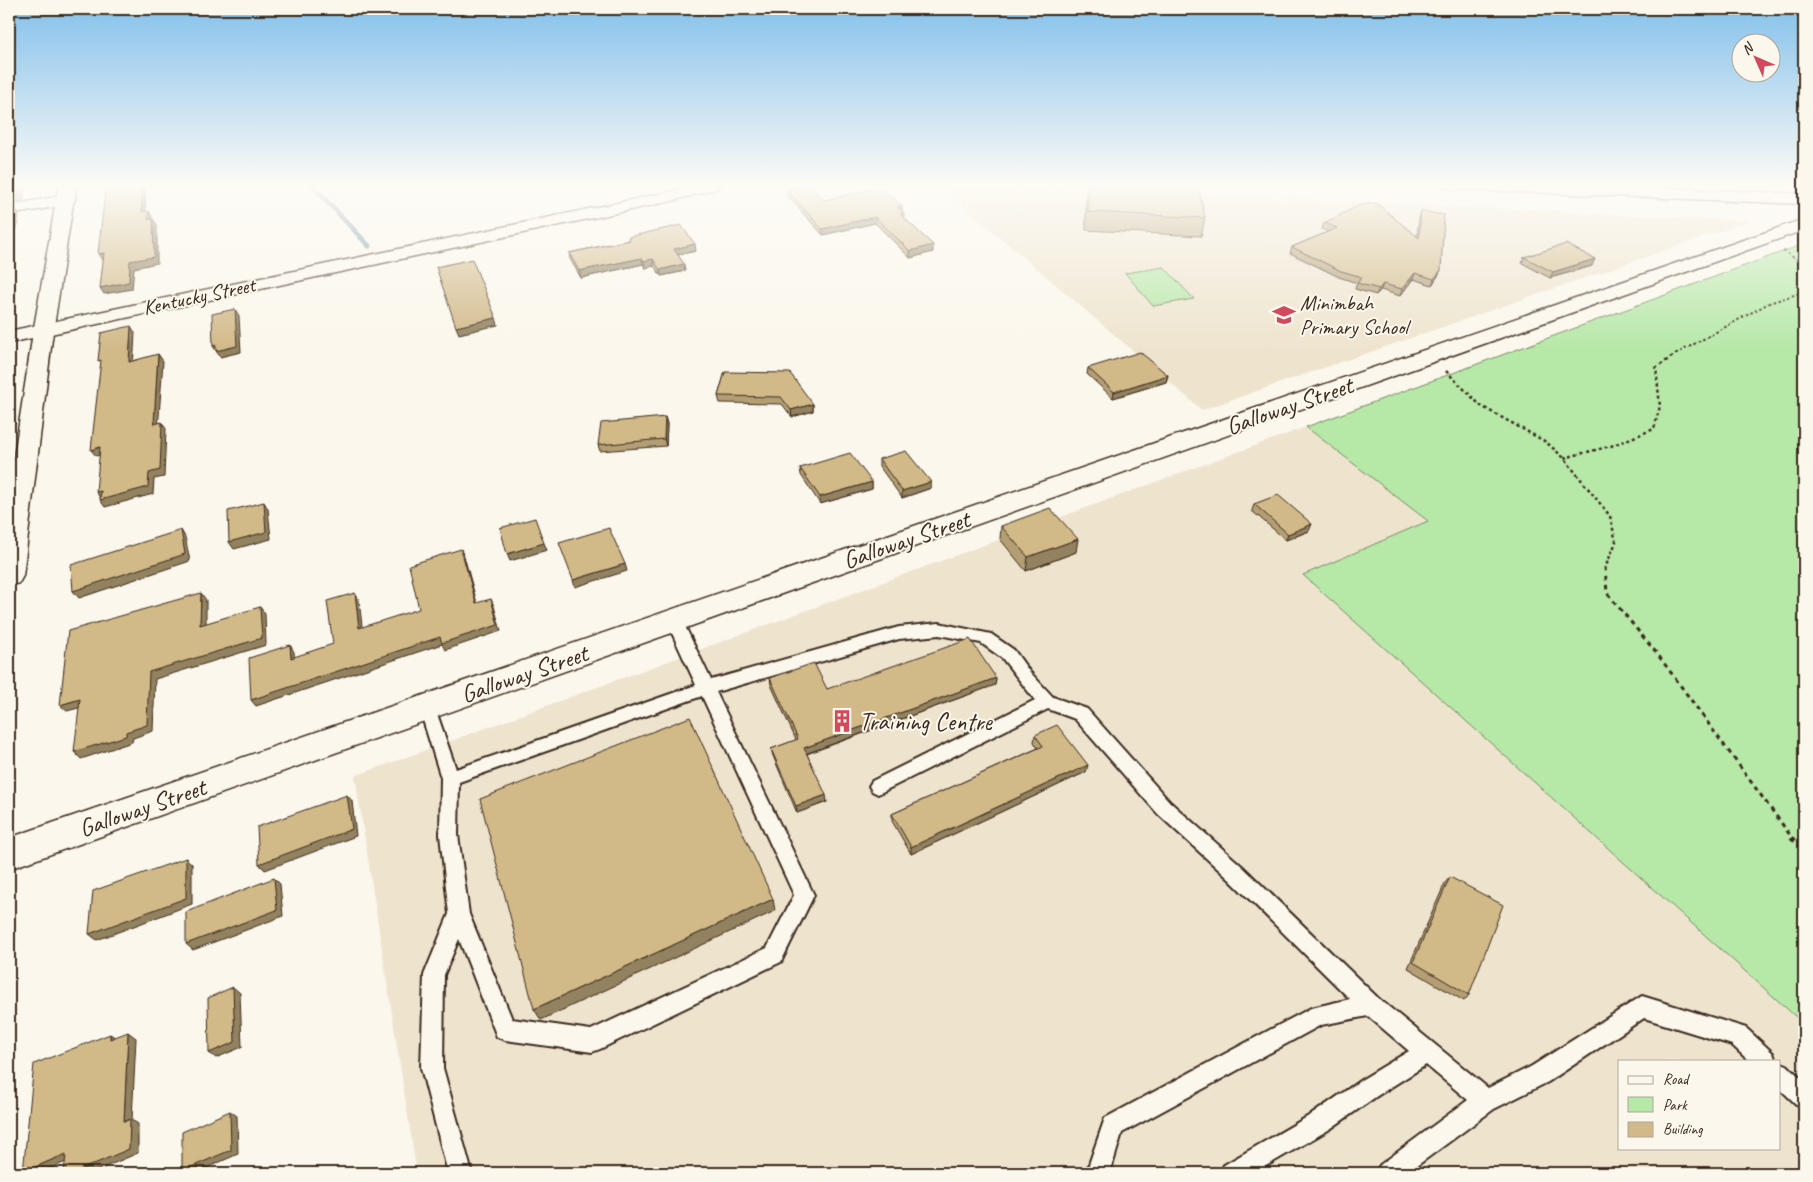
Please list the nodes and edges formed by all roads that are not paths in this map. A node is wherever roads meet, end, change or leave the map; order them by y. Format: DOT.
graph roads {
  1 [pos="58,239"];
  2 [pos="468,239"];
  3 [pos="1761,239"];
  4 [pos="44,329"];
  5 [pos="9,337"];
  6 [pos="12,536"];
  7 [pos="9,576"];
  8 [pos="674,620"];
  9 [pos="706,688"];
  10 [pos="1046,702"];
  11 [pos="427,707"];
  12 [pos="450,778"];
  13 [pos="878,786"];
  14 [pos="9,854"];
  15 [pos="459,914"];
  16 [pos="1371,1005"];
  17 [pos="1428,1052"];
  18 [pos="1764,1060"];
  19 [pos="1780,1074"];
  20 [pos="1804,1096"];
  21 [pos="1486,1101"];
  22 [pos="460,1173"];
  23 [pos="1098,1173"];
  24 [pos="1232,1173"];
  25 [pos="1388,1173"];
  1 -- 4 [label="street"];
  2 -- 4 [label="street, Kentucky Street"];
  3 -- 8 [label="street, Galloway Street"];
  4 -- 5 [label="street, Kentucky Street"];
  4 -- 6 [label="street"];
  6 -- 7 [label="street"];
  8 -- 9 [label="lane"];
  8 -- 11 [label="street, Galloway Street"];
  9 -- 10 [label="lane"];
  9 -- 12 [label="lane"];
  9 -- 15 [label="lane"];
  10 -- 13 [label="lane"];
  10 -- 16 [label="lane"];
  11 -- 12 [label="lane"];
  11 -- 14 [label="street, Galloway Street"];
  12 -- 15 [label="lane"];
  15 -- 22 [label="lane"];
  16 -- 17 [label="lane"];
  16 -- 23 [label="lane"];
  17 -- 21 [label="lane"];
  17 -- 24 [label="lane"];
  18 -- 21 [label="lane"];
  19 -- 20 [label="lane"];
  21 -- 25 [label="lane"];
}
